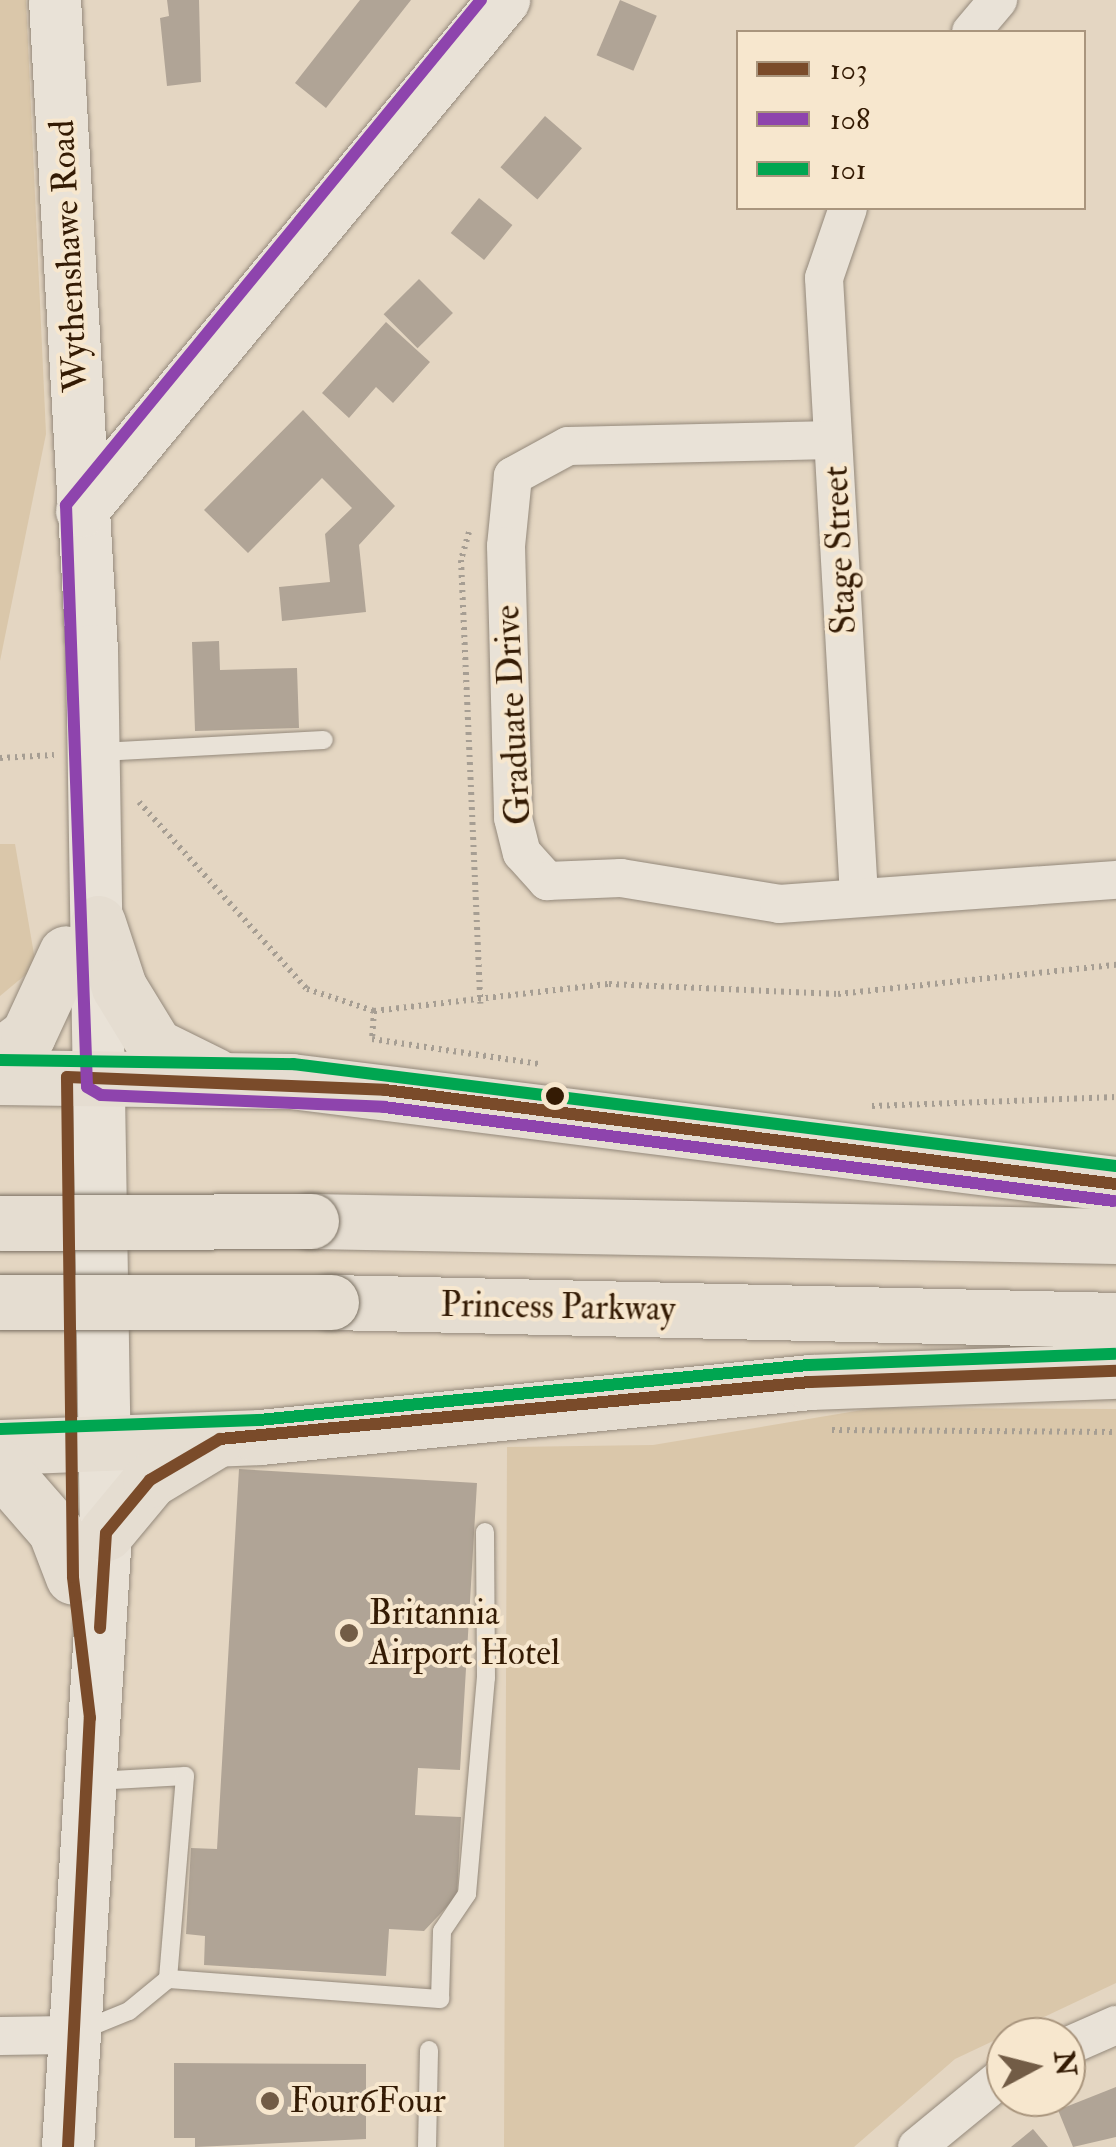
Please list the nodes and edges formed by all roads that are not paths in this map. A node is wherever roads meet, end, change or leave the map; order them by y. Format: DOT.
graph roads {
  1 [pos="55,0"];
  2 [pos="504,0"];
  3 [pos="998,0"];
  4 [pos="973,30"];
  5 [pos="847,210"];
  6 [pos="834,440"];
  7 [pos="82,512"];
  8 [pos="324,740"];
  9 [pos="80,753"];
  10 [pos="1116,880"];
  11 [pos="859,897"];
  12 [pos="82,938"];
  13 [pos="0,1056"];
  14 [pos="0,1077"];
  15 [pos="85,1078"];
  16 [pos="224,1080"];
  17 [pos="1116,1184"];
  18 [pos="0,1223"];
  19 [pos="1116,1236"];
  20 [pos="0,1302"];
  21 [pos="1116,1320"];
  22 [pos="1116,1370"];
  23 [pos="220,1439"];
  24 [pos="88,1443"];
  25 [pos="0,1447"];
  26 [pos="0,1467"];
  27 [pos="485,1532"];
  28 [pos="106,1533"];
  29 [pos="73,1577"];
  30 [pos="90,1718"];
  31 [pos="90,1781"];
  32 [pos="168,1979"];
  33 [pos="1116,2025"];
  34 [pos="70,2035"];
  35 [pos="0,2036"];
  36 [pos="1086,2039"];
  37 [pos="428,2050"];
  38 [pos="986,2091"];
  39 [pos="68,2147"];
  40 [pos="428,2147"];
  41 [pos="918,2147"];
  1 -- 7 [label="main road, Wythenshawe Road"];
  2 -- 7 [label="main road"];
  3 -- 4 [label="street"];
  5 -- 6 [label="street, Stage Street"];
  6 -- 11 [label="street, Stage Street"];
  6 -- 11 [label="street, Graduate Drive"];
  7 -- 9 [label="main road, Wythenshawe Road"];
  8 -- 9 [label="lane"];
  9 -- 12 [label="main road, Wythenshawe Road"];
  10 -- 11 [label="street, Graduate Drive"];
  12 -- 13 [label="highway"];
  12 -- 15 [label="main road, Wythenshawe Road"];
  12 -- 16 [label="highway"];
  14 -- 15 [label="highway"];
  15 -- 16 [label="highway"];
  15 -- 24 [label="main road, Wythenshawe Road"];
  16 -- 17 [label="highway"];
  18 -- 19 [label="highway, bridge"];
  20 -- 21 [label="highway, Princess Parkway, bridge"];
  22 -- 23 [label="highway"];
  23 -- 24 [label="highway"];
  23 -- 28 [label="highway"];
  24 -- 25 [label="highway"];
  24 -- 28 [label="main road, Wythenshawe Road"];
  24 -- 29 [label="main road, Wythenshawe Road"];
  26 -- 29 [label="highway"];
  27 -- 32 [label="lane"];
  28 -- 30 [label="main road, Wythenshawe Road"];
  29 -- 30 [label="main road, Wythenshawe Road"];
  30 -- 31 [label="main road"];
  31 -- 32 [label="lane"];
  31 -- 34 [label="main road"];
  32 -- 34 [label="lane"];
  33 -- 36 [label="street"];
  34 -- 35 [label="street"];
  34 -- 39 [label="main road"];
  37 -- 40 [label="lane"];
  38 -- 41 [label="street"];
}
